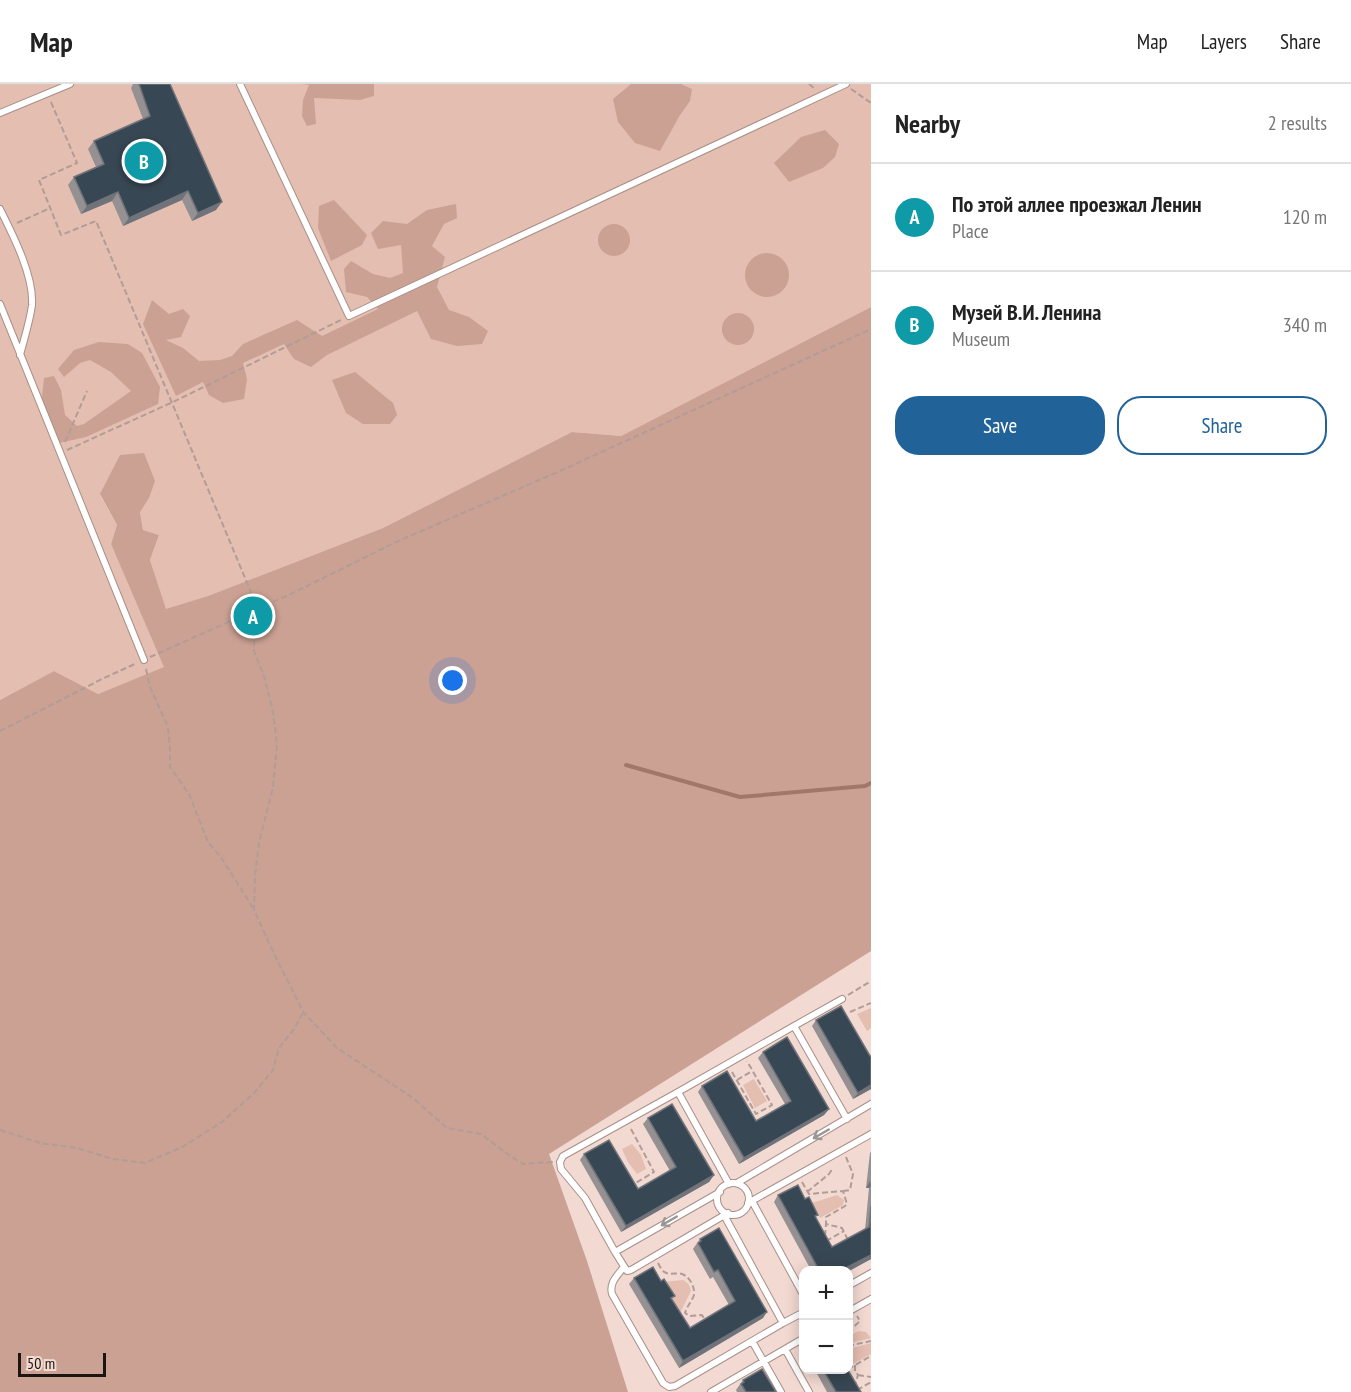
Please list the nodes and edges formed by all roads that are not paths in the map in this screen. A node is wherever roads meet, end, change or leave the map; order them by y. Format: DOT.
graph roads {
  1 [pos="70,84"];
  2 [pos="240,84"];
  3 [pos="845,84"];
  4 [pos="0,113"];
  5 [pos="0,209"];
  6 [pos="0,304"];
  7 [pos="20,355"];
  8 [pos="144,660"];
  9 [pos="842,999"];
  10 [pos="794,1026"];
  11 [pos="678,1092"];
  12 [pos="871,1104"];
  13 [pos="847,1119"];
  14 [pos="871,1134"];
  15 [pos="733,1184"];
  16 [pos="720,1192"];
  17 [pos="750,1202"];
  18 [pos="726,1214"];
  19 [pos="615,1252"];
  20 [pos="623,1268"];
  21 [pos="871,1273"];
  22 [pos="853,1284"];
  23 [pos="799,1287"];
  24 [pos="871,1299"];
  25 [pos="853,1312"];
  26 [pos="799,1315"];
  27 [pos="783,1323"];
  28 [pos="752,1341"];
  29 [pos="799,1341"];
  30 [pos="785,1349"];
  31 [pos="764,1361"];
  32 [pos="711,1392"];
  33 [pos="781,1392"];
  34 [pos="809,1392"];
  1 -- 4 [label="lane"];
  2 -- 3 [label="lane"];
  5 -- 7 [label="lane"];
  6 -- 7 [label="lane"];
  7 -- 8 [label="lane"];
  9 -- 10 [label="lane"];
  10 -- 11 [label="lane"];
  10 -- 13 [label="lane"];
  11 -- 15 [label="lane"];
  11 -- 19 [label="lane"];
  12 -- 13 [label="lane"];
  13 -- 15 [label="lane, one-way"];
  14 -- 17 [label="lane"];
  15 -- 16 [label="lane"];
  15 -- 17 [label="lane"];
  16 -- 18 [label="lane"];
  16 -- 19 [label="lane, one-way"];
  17 -- 18 [label="lane"];
  17 -- 23 [label="lane"];
  18 -- 20 [label="lane"];
  18 -- 27 [label="lane"];
  19 -- 20 [label="lane"];
  20 -- 28 [label="lane"];
  21 -- 22 [label="lane"];
  24 -- 25 [label="lane"];
  26 -- 27 [label="lane"];
  27 -- 28 [label="lane"];
  28 -- 31 [label="lane"];
  29 -- 30 [label="lane"];
  30 -- 31 [label="lane"];
  30 -- 34 [label="lane"];
  31 -- 32 [label="lane"];
  31 -- 33 [label="lane"];
}
